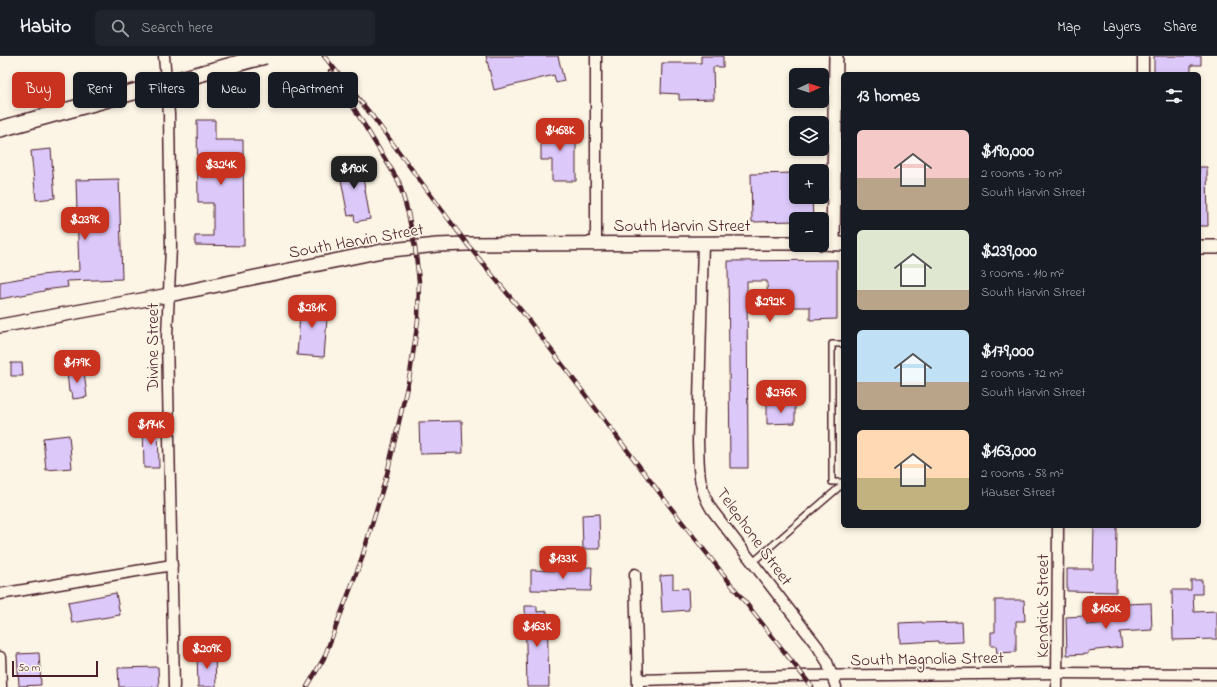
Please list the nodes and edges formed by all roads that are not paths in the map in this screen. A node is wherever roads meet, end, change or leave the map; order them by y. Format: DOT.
graph roads {
  1 [pos="164,56"];
  2 [pos="265,56"];
  3 [pos="596,56"];
  4 [pos="836,56"];
  5 [pos="1143,56"];
  6 [pos="1143,72"];
  7 [pos="0,129"];
  8 [pos="596,243"];
  9 [pos="703,243"];
  10 [pos="789,243"];
  11 [pos="835,246"];
  12 [pos="1201,247"];
  13 [pos="1217,247"];
  14 [pos="169,295"];
  15 [pos="0,326"];
  16 [pos="841,344"];
  17 [pos="841,483"];
  18 [pos="841,485"];
  19 [pos="1058,528"];
  20 [pos="753,562"];
  21 [pos="172,565"];
  22 [pos="635,574"];
  23 [pos="0,594"];
  24 [pos="0,657"];
  25 [pos="1057,673"];
  26 [pos="1217,674"];
  27 [pos="832,676"];
  28 [pos="638,683"];
  29 [pos="1,687"];
  30 [pos="174,687"];
  31 [pos="836,687"];
  32 [pos="1057,687"];
  1 -- 14 [label="street, Divine Street"];
  2 -- 7 [label="main road, bridge"];
  3 -- 8 [label="street"];
  4 -- 11 [label="street"];
  5 -- 6 [label="street"];
  8 -- 9 [label="street, South Harvin Street"];
  8 -- 14 [label="street, South Harvin Street"];
  9 -- 10 [label="street, South Harvin Street"];
  9 -- 20 [label="street, Telephone Street"];
  12 -- 13 [label="street"];
  14 -- 15 [label="street, South Harvin Street"];
  14 -- 21 [label="street, Divine Street"];
  16 -- 17 [label="lane"];
  18 -- 20 [label="lane"];
  19 -- 25 [label="street, Kendrick Street"];
  20 -- 27 [label="street, Telephone Street"];
  21 -- 23 [label="street"];
  21 -- 30 [label="street, Divine Street"];
  22 -- 28 [label="street"];
  24 -- 29 [label="street"];
  25 -- 26 [label="street, South Magnolia Street"];
  25 -- 27 [label="street, South Magnolia Street"];
  25 -- 32 [label="street, Kendrick Street"];
  27 -- 28 [label="street, South Magnolia Street"];
  27 -- 31 [label="street, Telephone Street"];
}
